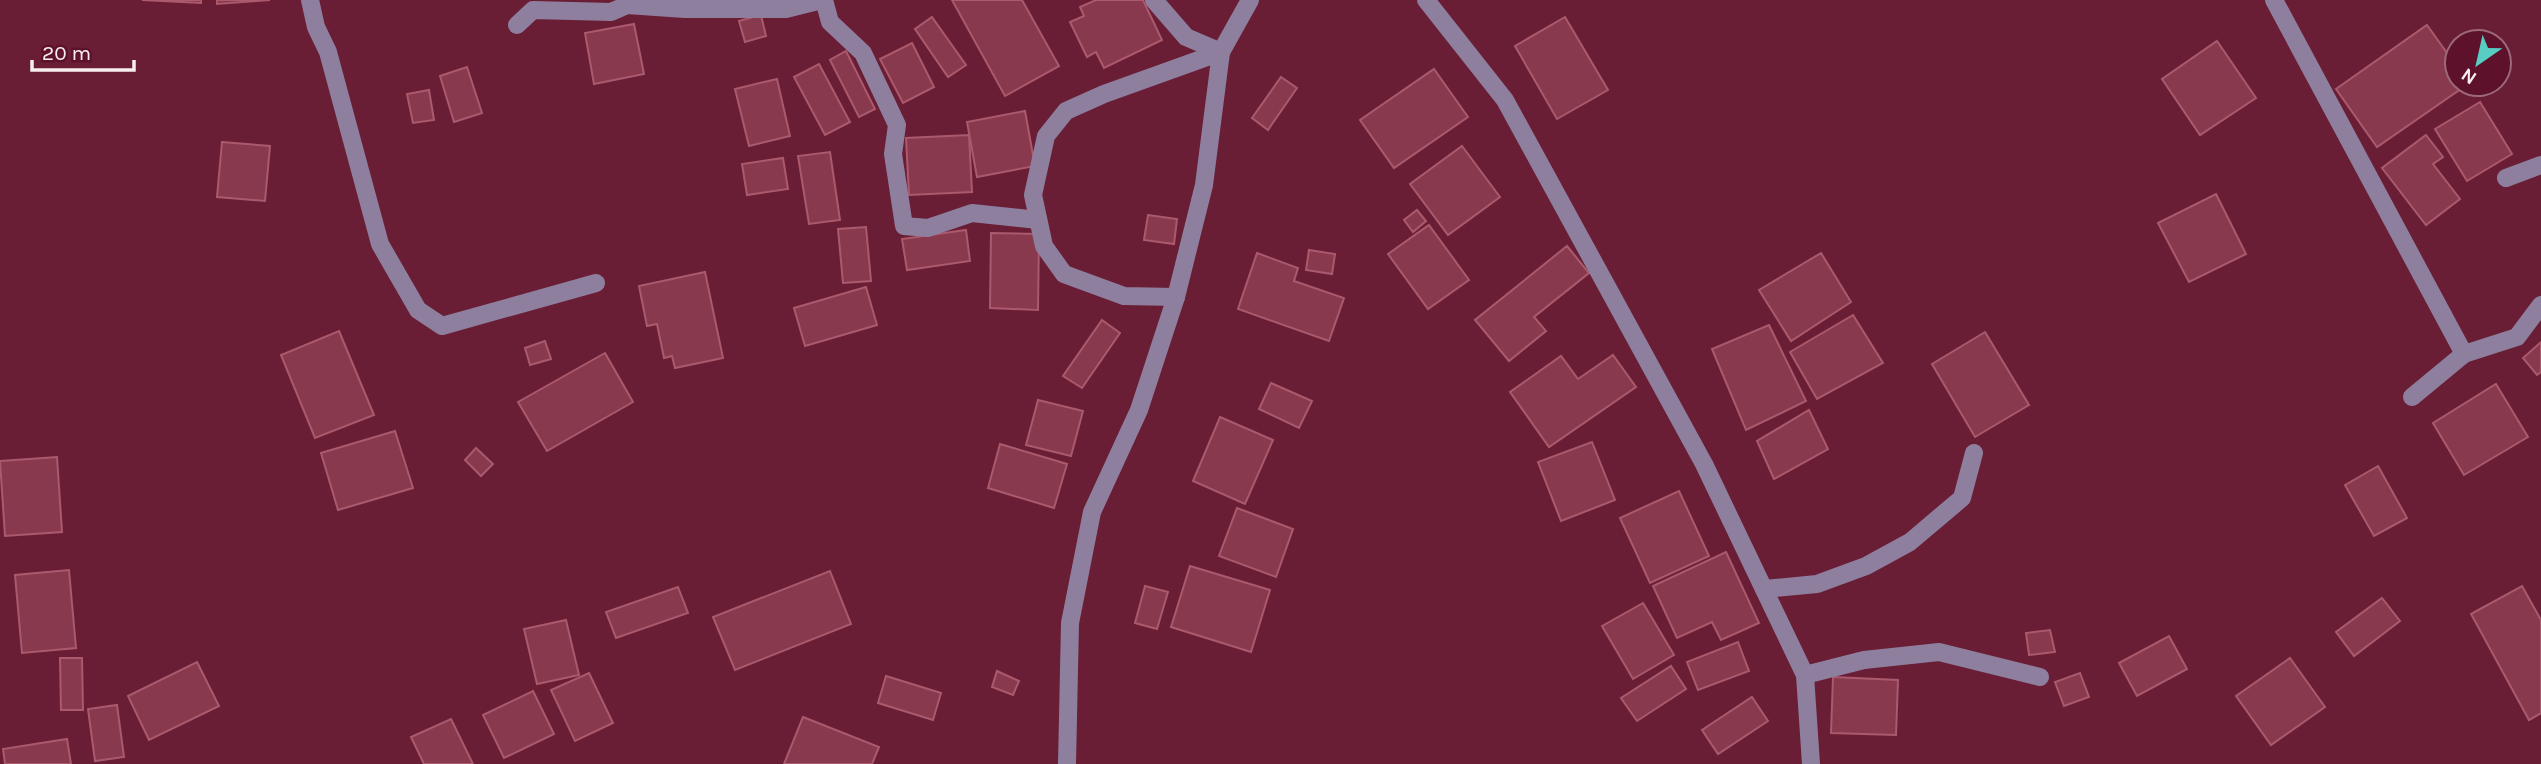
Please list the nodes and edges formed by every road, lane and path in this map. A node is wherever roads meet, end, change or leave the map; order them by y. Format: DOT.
graph roads {
  1 [pos="310,0"];
  2 [pos="823,0"];
  3 [pos="1154,0"];
  4 [pos="1250,0"];
  5 [pos="1426,0"];
  6 [pos="2274,0"];
  7 [pos="517,25"];
  8 [pos="1221,52"];
  9 [pos="2541,164"];
  10 [pos="2506,178"];
  11 [pos="1038,220"];
  12 [pos="596,284"];
  13 [pos="1175,297"];
  14 [pos="2541,305"];
  15 [pos="2464,354"];
  16 [pos="2412,397"];
  17 [pos="1974,453"];
  18 [pos="1764,589"];
  19 [pos="1805,675"];
  20 [pos="2040,677"];
  21 [pos="1067,764"];
  22 [pos="1811,764"];
  1 -- 12 [label="street"];
  2 -- 7 [label="street"];
  2 -- 11 [label="street"];
  3 -- 8 [label="street"];
  4 -- 8 [label="street"];
  5 -- 18 [label="street"];
  6 -- 15 [label="street"];
  8 -- 11 [label="street"];
  8 -- 13 [label="street"];
  9 -- 10 [label="street"];
  11 -- 13 [label="street"];
  13 -- 21 [label="street"];
  14 -- 15 [label="street"];
  15 -- 16 [label="street"];
  17 -- 18 [label="street"];
  18 -- 19 [label="street"];
  19 -- 20 [label="street"];
  19 -- 22 [label="street"];
}
